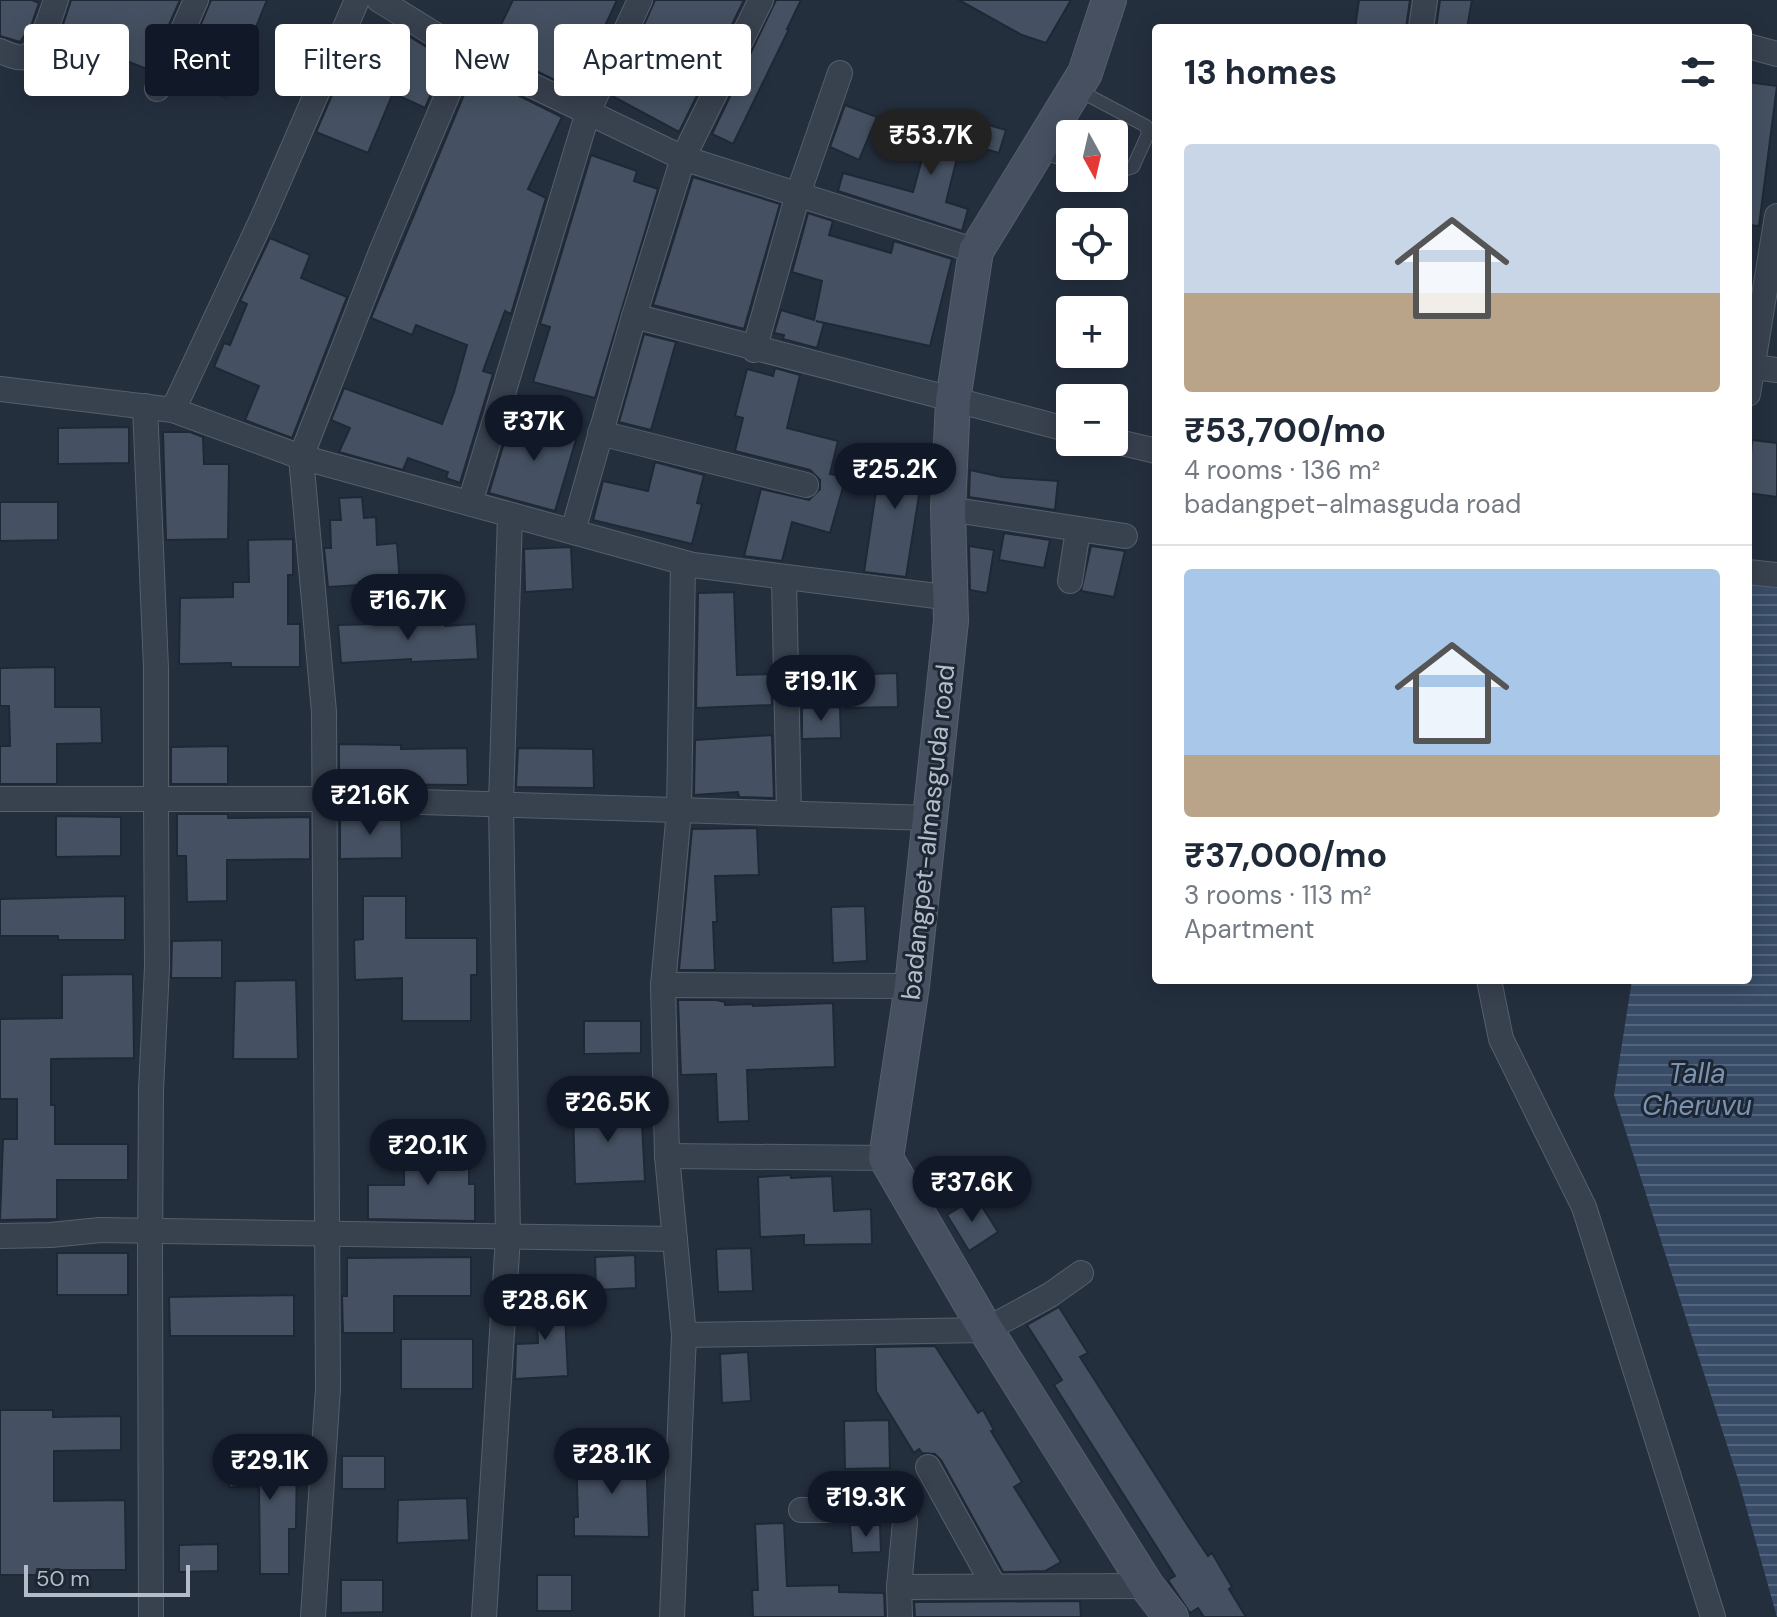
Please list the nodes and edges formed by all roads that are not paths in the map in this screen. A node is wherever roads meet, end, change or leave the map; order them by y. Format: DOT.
graph roads {
  1 [pos="56,0"];
  2 [pos="196,0"];
  3 [pos="357,0"];
  4 [pos="379,0"];
  5 [pos="640,0"];
  6 [pos="761,0"];
  7 [pos="1109,0"];
  8 [pos="1425,0"];
  9 [pos="185,24"];
  10 [pos="1422,24"];
  11 [pos="426,29"];
  12 [pos="1752,47"];
  13 [pos="0,51"];
  14 [pos="1777,54"];
  15 [pos="840,73"];
  16 [pos="538,88"];
  17 [pos="1075,88"];
  18 [pos="447,96"];
  19 [pos="588,112"];
  20 [pos="1037,151"];
  21 [pos="1056,157"];
  22 [pos="683,158"];
  23 [pos="1128,169"];
  24 [pos="798,194"];
  25 [pos="1777,216"];
  26 [pos="976,251"];
  27 [pos="634,316"];
  28 [pos="754,350"];
  29 [pos="1759,368"];
  30 [pos="0,389"];
  31 [pos="953,400"];
  32 [pos="145,406"];
  33 [pos="173,410"];
  34 [pos="1056,426"];
  35 [pos="600,433"];
  36 [pos="1128,444"];
  37 [pos="1152,450"];
  38 [pos="301,457"];
  39 [pos="806,485"];
  40 [pos="470,503"];
  41 [pos="948,509"];
  42 [pos="510,515"];
  43 [pos="1078,530"];
  44 [pos="573,531"];
  45 [pos="1125,536"];
  46 [pos="683,563"];
  47 [pos="1752,572"];
  48 [pos="1777,575"];
  49 [pos="784,579"];
  50 [pos="1070,581"];
  51 [pos="952,598"];
  52 [pos="0,799"];
  53 [pos="324,799"];
  54 [pos="156,800"];
  55 [pos="501,803"];
  56 [pos="679,811"];
  57 [pos="789,812"];
  58 [pos="931,818"];
  59 [pos="1490,984"];
  60 [pos="663,985"];
  61 [pos="912,986"];
  62 [pos="667,1156"];
  63 [pos="886,1158"];
  64 [pos="150,1230"];
  65 [pos="328,1232"];
  66 [pos="0,1236"];
  67 [pos="508,1237"];
  68 [pos="675,1239"];
  69 [pos="1081,1273"];
  70 [pos="986,1330"];
  71 [pos="684,1335"];
  72 [pos="928,1467"];
  73 [pos="801,1510"];
  74 [pos="994,1586"];
  75 [pos="1147,1586"];
  76 [pos="899,1587"];
  77 [pos="151,1617"];
  78 [pos="313,1617"];
  79 [pos="484,1617"];
  80 [pos="672,1617"];
  81 [pos="900,1617"];
  82 [pos="1171,1617"];
  83 [pos="1713,1617"];
  1 -- 13 [label="street"];
  2 -- 9 [label="street"];
  3 -- 33 [label="street"];
  4 -- 11 [label="street"];
  5 -- 19 [label="street"];
  6 -- 22 [label="street"];
  7 -- 17 [label="street, badangpet-almasguda road"];
  8 -- 10 [label="street"];
  12 -- 14 [label="street"];
  15 -- 24 [label="street"];
  16 -- 19 [label="street"];
  17 -- 20 [label="street, badangpet-almasguda road"];
  17 -- 23 [label="lane"];
  18 -- 38 [label="street"];
  19 -- 22 [label="street"];
  19 -- 40 [label="street"];
  20 -- 21 [label="lane"];
  20 -- 26 [label="street, badangpet-almasguda road"];
  22 -- 24 [label="street"];
  22 -- 27 [label="street"];
  24 -- 26 [label="street"];
  24 -- 28 [label="street"];
  25 -- 29 [label="street"];
  26 -- 31 [label="street, badangpet-almasguda road"];
  27 -- 28 [label="street"];
  27 -- 35 [label="street"];
  28 -- 31 [label="street"];
  30 -- 32 [label="street"];
  31 -- 34 [label="street"];
  31 -- 41 [label="street, badangpet-almasguda road"];
  32 -- 33 [label="street"];
  32 -- 54 [label="street"];
  33 -- 38 [label="street"];
  35 -- 39 [label="street"];
  35 -- 44 [label="street"];
  36 -- 37 [label="street"];
  38 -- 40 [label="street"];
  38 -- 53 [label="street"];
  40 -- 42 [label="street"];
  41 -- 43 [label="street"];
  41 -- 51 [label="street, badangpet-almasguda road"];
  42 -- 44 [label="street"];
  42 -- 55 [label="street"];
  43 -- 45 [label="street"];
  43 -- 50 [label="street"];
  44 -- 46 [label="street"];
  46 -- 49 [label="street"];
  46 -- 56 [label="street"];
  47 -- 48 [label="street"];
  49 -- 51 [label="street"];
  49 -- 57 [label="street"];
  51 -- 58 [label="street, badangpet-almasguda road"];
  52 -- 54 [label="street"];
  53 -- 54 [label="street"];
  53 -- 55 [label="street"];
  53 -- 65 [label="street"];
  54 -- 64 [label="street"];
  55 -- 56 [label="street"];
  55 -- 67 [label="street"];
  56 -- 57 [label="street"];
  56 -- 60 [label="street"];
  57 -- 58 [label="street"];
  58 -- 61 [label="street, badangpet-almasguda road"];
  59 -- 83 [label="street"];
  60 -- 61 [label="street"];
  60 -- 62 [label="street"];
  61 -- 63 [label="street, badangpet-almasguda road"];
  62 -- 63 [label="street"];
  62 -- 68 [label="street"];
  63 -- 70 [label="street"];
  64 -- 65 [label="street"];
  64 -- 66 [label="street"];
  64 -- 77 [label="street"];
  65 -- 67 [label="street"];
  65 -- 78 [label="street"];
  67 -- 68 [label="street"];
  67 -- 79 [label="street"];
  68 -- 71 [label="street"];
  69 -- 70 [label="street"];
  70 -- 71 [label="street"];
  70 -- 75 [label="street"];
  71 -- 80 [label="street"];
  72 -- 74 [label="street"];
  73 -- 76 [label="street"];
  74 -- 75 [label="street"];
  74 -- 76 [label="street"];
  75 -- 82 [label="street"];
  76 -- 81 [label="street"];
}
